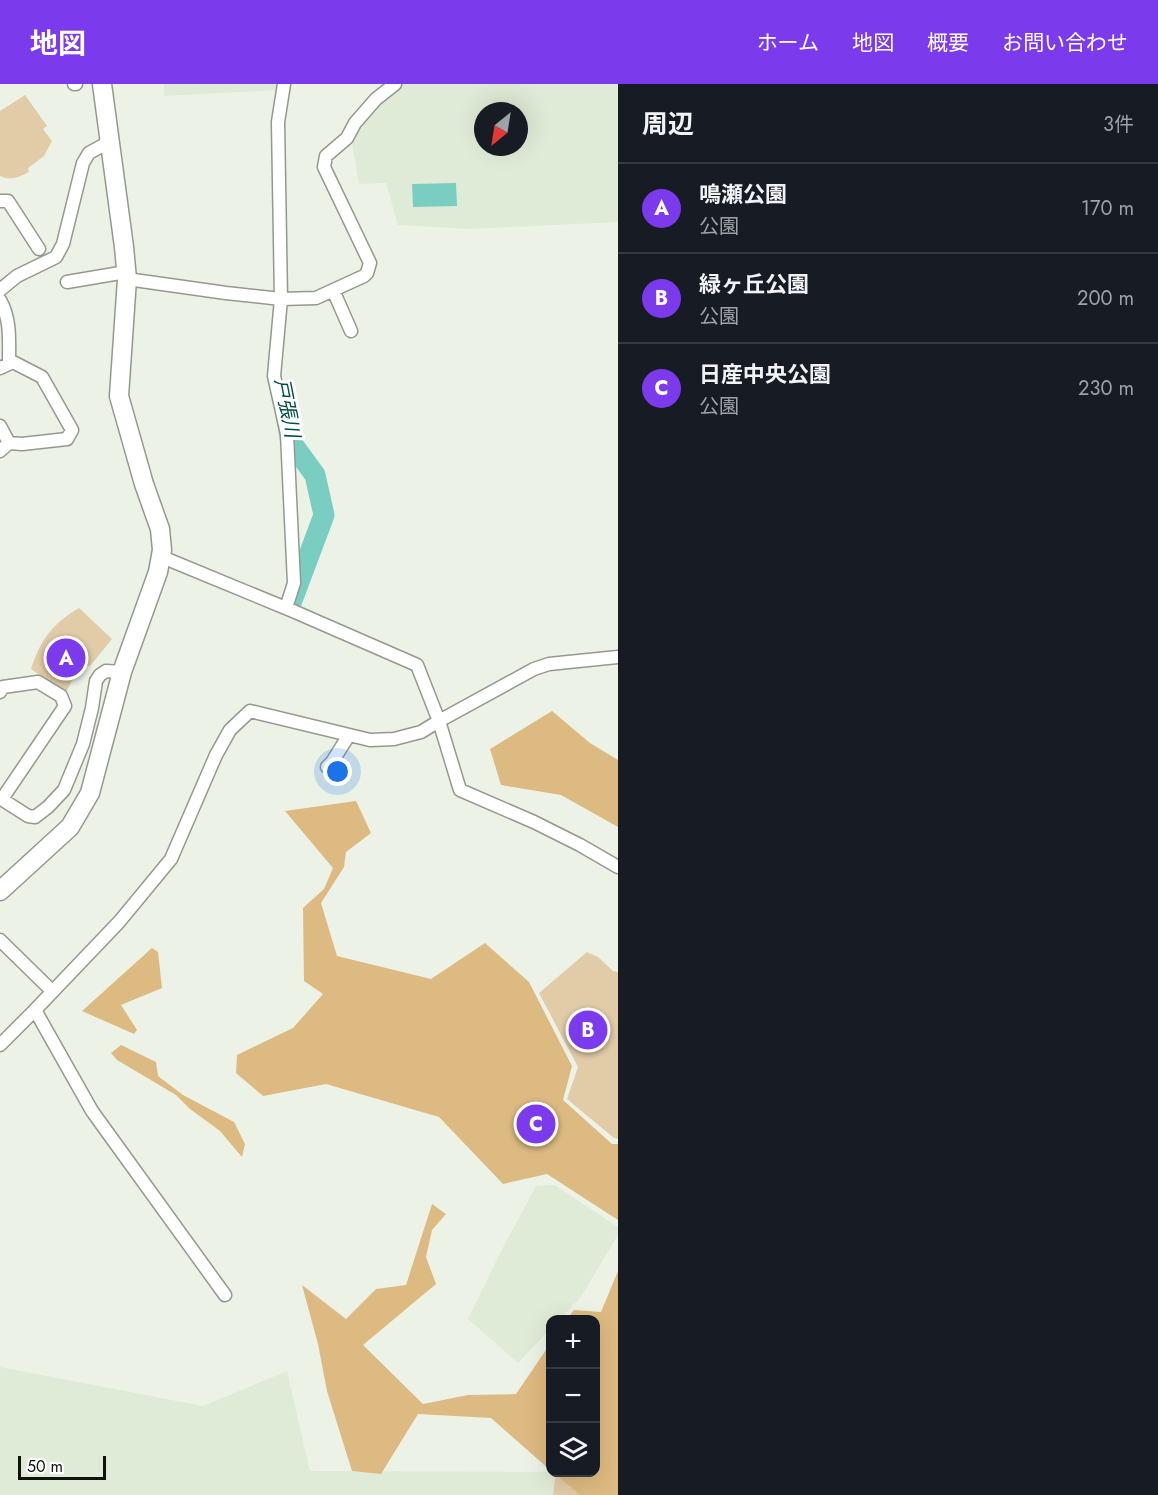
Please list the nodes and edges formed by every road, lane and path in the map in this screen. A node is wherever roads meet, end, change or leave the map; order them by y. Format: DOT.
graph roads {
  1 [pos="102,84"];
  2 [pos="284,84"];
  3 [pos="395,84"];
  4 [pos="109,142"];
  5 [pos="0,201"];
  6 [pos="39,249"];
  7 [pos="127,276"];
  8 [pos="67,282"];
  9 [pos="0,290"];
  10 [pos="333,290"];
  11 [pos="281,298"];
  12 [pos="0,300"];
  13 [pos="351,331"];
  14 [pos="4,365"];
  15 [pos="0,426"];
  16 [pos="4,447"];
  17 [pos="162,557"];
  18 [pos="286,608"];
  19 [pos="616,659"];
  20 [pos="122,672"];
  21 [pos="0,692"];
  22 [pos="439,721"];
  23 [pos="349,735"];
  24 [pos="327,767"];
  25 [pos="1,798"];
  26 [pos="618,867"];
  27 [pos="0,891"];
  28 [pos="0,940"];
  29 [pos="52,991"];
  30 [pos="35,1010"];
  31 [pos="0,1045"];
  32 [pos="225,1295"];
  1 -- 4 [label="street"];
  2 -- 11 [label="street"];
  3 -- 10 [label="street"];
  4 -- 7 [label="street"];
  4 -- 9 [label="street"];
  5 -- 6 [label="street"];
  7 -- 8 [label="street"];
  7 -- 11 [label="street"];
  7 -- 17 [label="street"];
  10 -- 11 [label="street"];
  10 -- 13 [label="street"];
  11 -- 18 [label="street"];
  12 -- 14 [label="street"];
  14 -- 16 [label="street"];
  15 -- 16 [label="street"];
  17 -- 18 [label="street"];
  17 -- 20 [label="street"];
  18 -- 22 [label="street"];
  19 -- 22 [label="street"];
  20 -- 25 [label="street"];
  20 -- 27 [label="street"];
  21 -- 25 [label="street"];
  22 -- 23 [label="street"];
  22 -- 26 [label="street"];
  23 -- 24 [label="street"];
  23 -- 29 [label="street"];
  28 -- 29 [label="street"];
  29 -- 30 [label="street"];
  30 -- 31 [label="street"];
  30 -- 32 [label="street"];
}
